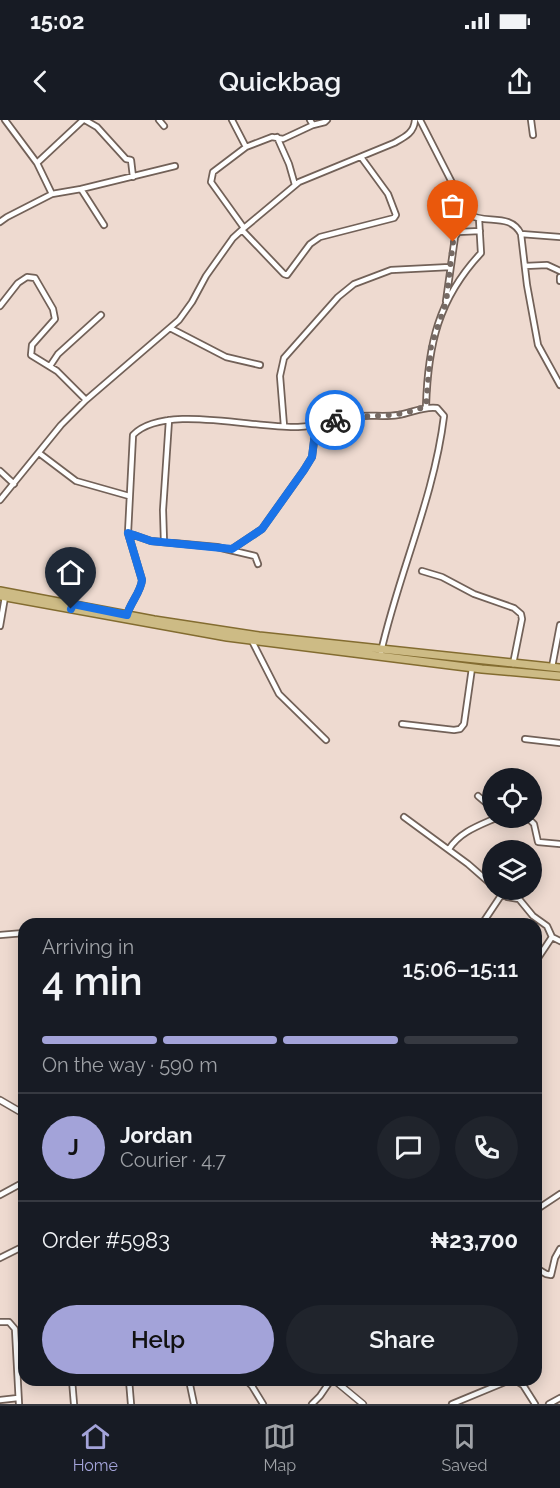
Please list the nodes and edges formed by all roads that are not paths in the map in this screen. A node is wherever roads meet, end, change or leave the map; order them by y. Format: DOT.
graph roads {
  1 [pos="5,120"];
  2 [pos="84,120"];
  3 [pos="159,120"];
  4 [pos="232,120"];
  5 [pos="327,120"];
  6 [pos="415,120"];
  7 [pos="420,120"];
  8 [pos="531,120"];
  9 [pos="311,123"];
  10 [pos="164,126"];
  11 [pos="533,135"];
  12 [pos="277,137"];
  13 [pos="246,147"];
  14 [pos="361,158"];
  15 [pos="37,163"];
  16 [pos="176,166"];
  17 [pos="133,177"];
  18 [pos="295,185"];
  19 [pos="81,189"];
  20 [pos="52,194"];
  21 [pos="479,219"];
  22 [pos="0,222"];
  23 [pos="104,225"];
  24 [pos="243,229"];
  25 [pos="480,231"];
  26 [pos="521,234"];
  27 [pos="560,237"];
  28 [pos="525,266"];
  29 [pos="450,267"];
  30 [pos="560,271"];
  31 [pos="446,303"];
  32 [pos="0,306"];
  33 [pos="101,315"];
  34 [pos="170,328"];
  35 [pos="260,365"];
  36 [pos="50,366"];
  37 [pos="560,386"];
  38 [pos="86,400"];
  39 [pos="426,406"];
  40 [pos="169,420"];
  41 [pos="316,425"];
  42 [pos="284,426"];
  43 [pos="39,453"];
  44 [pos="0,471"];
  45 [pos="14,484"];
  46 [pos="129,496"];
  47 [pos="0,500"];
  48 [pos="128,533"];
  49 [pos="164,542"];
  50 [pos="232,549"];
  51 [pos="258,564"];
  52 [pos="422,571"];
  53 [pos="2,595"];
  54 [pos="72,607"];
  55 [pos="127,615"];
  56 [pos="560,625"];
  57 [pos="0,626"];
  58 [pos="252,641"];
  59 [pos="380,652"];
  60 [pos="513,664"];
  61 [pos="556,667"];
  62 [pos="472,668"];
  63 [pos="560,676"];
  64 [pos="402,724"];
  65 [pos="525,739"];
  66 [pos="326,740"];
  67 [pos="560,743"];
  68 [pos="478,796"];
  69 [pos="482,799"];
  70 [pos="404,817"];
  71 [pos="482,825"];
  72 [pos="535,828"];
  73 [pos="560,844"];
  74 [pos="449,849"];
  75 [pos="482,877"];
  76 [pos="498,900"];
  77 [pos="520,900"];
  78 [pos="486,918"];
  79 [pos="536,918"];
  80 [pos="542,923"];
  81 [pos="18,934"];
  82 [pos="0,935"];
  83 [pos="552,937"];
  84 [pos="560,941"];
  85 [pos="542,952"];
  86 [pos="0,1100"];
  87 [pos="18,1110"];
  88 [pos="18,1185"];
  89 [pos="560,1194"];
  90 [pos="0,1195"];
  91 [pos="542,1205"];
  92 [pos="18,1249"];
  93 [pos="560,1250"];
  94 [pos="0,1258"];
  95 [pos="542,1271"];
  96 [pos="0,1322"];
  97 [pos="18,1383"];
  98 [pos="18,1386"];
  99 [pos="72,1386"];
  100 [pos="130,1386"];
  101 [pos="190,1386"];
  102 [pos="252,1386"];
  103 [pos="328,1386"];
  104 [pos="340,1386"];
  105 [pos="496,1386"];
  106 [pos="524,1386"];
  107 [pos="560,1398"];
  108 [pos="0,1400"];
  109 [pos="19,1401"];
  110 [pos="74,1404"];
  111 [pos="131,1404"];
  112 [pos="194,1404"];
  113 [pos="263,1404"];
  114 [pos="312,1404"];
  115 [pos="363,1404"];
  116 [pos="452,1404"];
  117 [pos="535,1404"];
  118 [pos="549,1404"];
  1 -- 15 [label="street"];
  2 -- 15 [label="street"];
  2 -- 17 [label="street"];
  3 -- 10 [label="street"];
  4 -- 13 [label="street"];
  5 -- 9 [label="street"];
  6 -- 14 [label="street"];
  7 -- 21 [label="street"];
  8 -- 11 [label="street"];
  9 -- 12 [label="street"];
  12 -- 13 [label="street"];
  12 -- 18 [label="street"];
  13 -- 24 [label="street"];
  14 -- 18 [label="street"];
  14 -- 24 [label="street"];
  15 -- 20 [label="street"];
  16 -- 17 [label="street"];
  17 -- 19 [label="street"];
  18 -- 24 [label="street"];
  19 -- 20 [label="street"];
  19 -- 23 [label="street"];
  20 -- 22 [label="street"];
  21 -- 25 [label="street"];
  21 -- 26 [label="street"];
  24 -- 34 [label="street"];
  25 -- 29 [label="street"];
  25 -- 31 [label="street"];
  26 -- 27 [label="street"];
  26 -- 28 [label="street"];
  28 -- 30 [label="street"];
  28 -- 37 [label="street"];
  29 -- 31 [label="street"];
  29 -- 42 [label="street"];
  31 -- 39 [label="street"];
  32 -- 36 [label="street"];
  33 -- 36 [label="street"];
  34 -- 35 [label="street"];
  34 -- 38 [label="street"];
  36 -- 38 [label="street"];
  38 -- 43 [label="street"];
  39 -- 41 [label="street"];
  39 -- 59 [label="street"];
  40 -- 42 [label="street"];
  40 -- 46 [label="street"];
  40 -- 49 [label="street"];
  41 -- 42 [label="street"];
  41 -- 50 [label="street"];
  43 -- 45 [label="street"];
  43 -- 46 [label="street"];
  44 -- 45 [label="street"];
  45 -- 47 [label="street"];
  46 -- 48 [label="street"];
  48 -- 49 [label="street"];
  48 -- 55 [label="street"];
  49 -- 50 [label="street"];
  50 -- 51 [label="street"];
  52 -- 60 [label="street"];
  53 -- 54 [label="main road"];
  53 -- 57 [label="street"];
  54 -- 55 [label="main road"];
  54 -- 58 [label="main road"];
  55 -- 59 [label="main road"];
  56 -- 61 [label="street"];
  58 -- 59 [label="main road"];
  58 -- 66 [label="street"];
  59 -- 60 [label="main road"];
  59 -- 62 [label="main road"];
  60 -- 61 [label="main road"];
  62 -- 63 [label="main road"];
  62 -- 64 [label="street"];
  65 -- 67 [label="street"];
  68 -- 69 [label="street"];
  70 -- 74 [label="street"];
  71 -- 74 [label="street"];
  72 -- 73 [label="street"];
  74 -- 75 [label="street"];
  76 -- 78 [label="street"];
  77 -- 79 [label="street"];
  80 -- 83 [label="street"];
  81 -- 82 [label="street"];
  83 -- 84 [label="street"];
  83 -- 85 [label="street"];
  86 -- 87 [label="street"];
  88 -- 90 [label="street"];
  89 -- 91 [label="street"];
  92 -- 94 [label="street"];
  93 -- 95 [label="street"];
  96 -- 97 [label="street"];
  98 -- 109 [label="street"];
  99 -- 110 [label="street"];
  100 -- 111 [label="street"];
  101 -- 112 [label="street"];
  102 -- 113 [label="street"];
  103 -- 114 [label="street"];
  104 -- 115 [label="street"];
  105 -- 116 [label="street"];
  106 -- 117 [label="street"];
  107 -- 118 [label="street"];
  108 -- 109 [label="street"];
}
